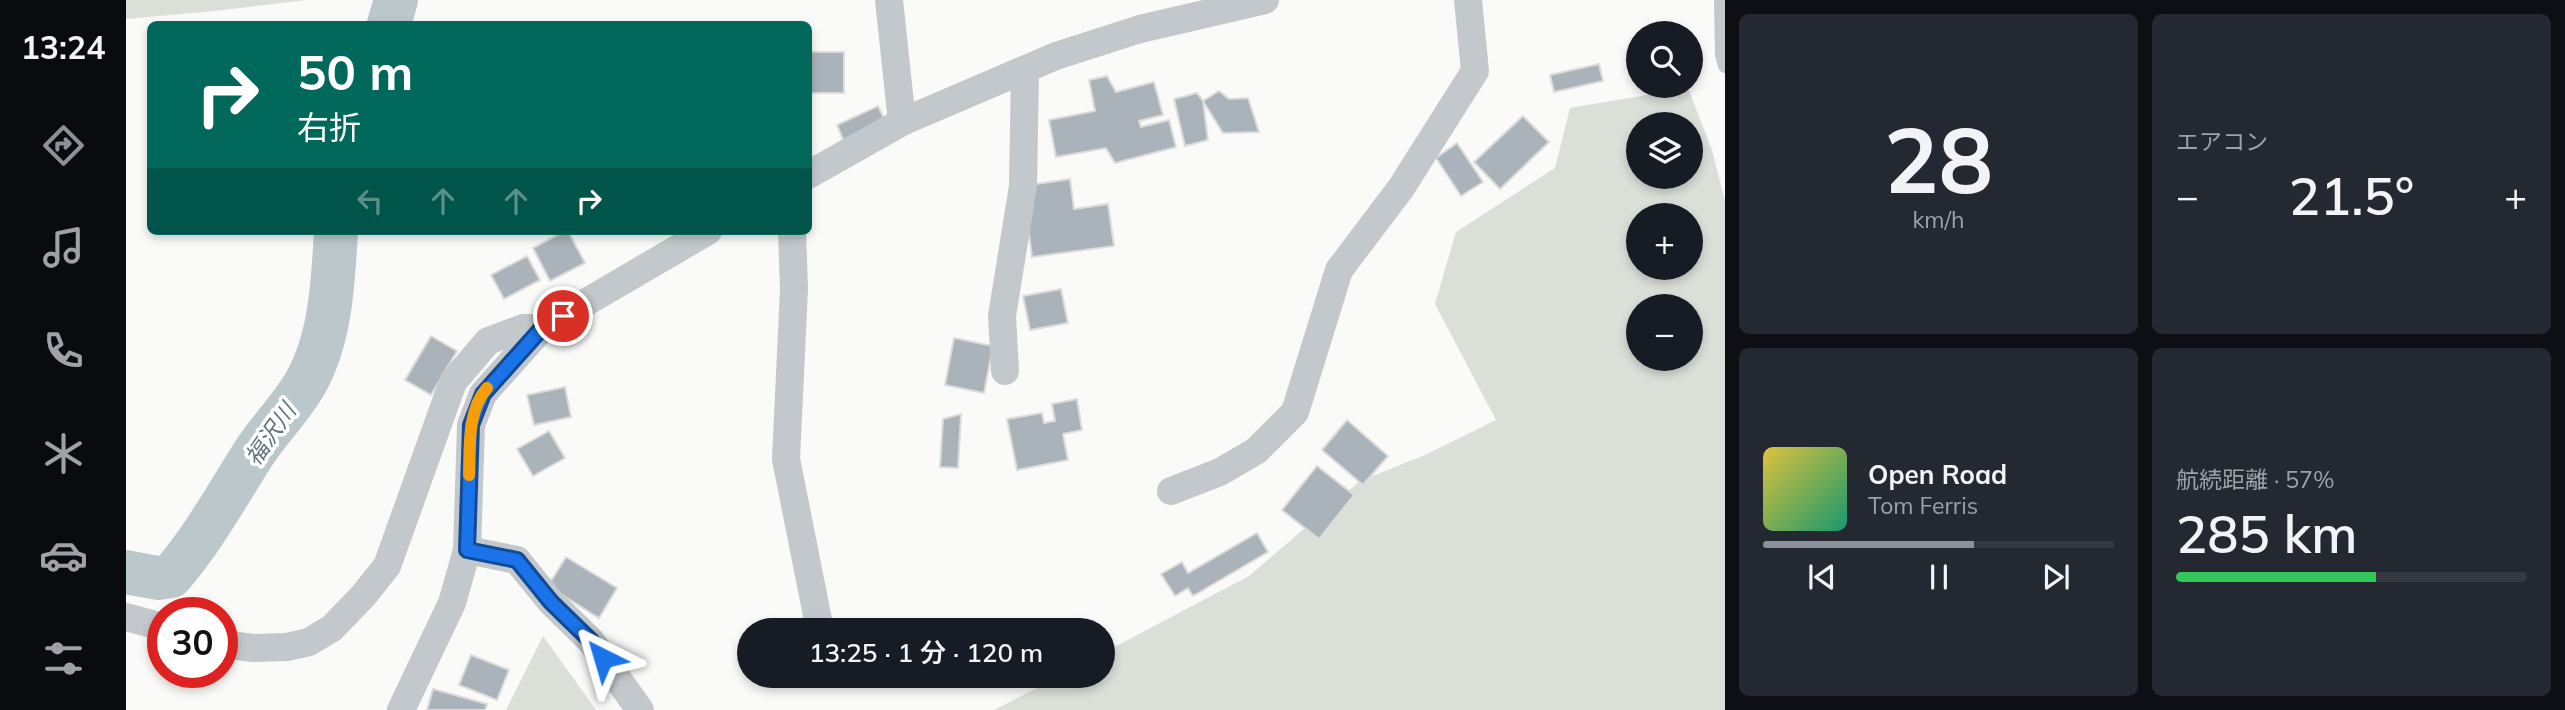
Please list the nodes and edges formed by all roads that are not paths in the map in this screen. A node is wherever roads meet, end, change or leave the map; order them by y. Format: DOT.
graph roads {
  1 [pos="889,0"];
  2 [pos="1265,0"];
  3 [pos="1468,0"];
  4 [pos="1721,0"];
  5 [pos="1725,66"];
  6 [pos="1025,70"];
  7 [pos="902,122"];
  8 [pos="812,173"];
  9 [pos="701,235"];
  10 [pos="792,235"];
  11 [pos="542,328"];
  12 [pos="1005,371"];
  13 [pos="1171,491"];
  14 [pos="467,550"];
  15 [pos="126,617"];
  16 [pos="818,618"];
  17 [pos="147,623"];
  18 [pos="238,646"];
  19 [pos="401,710"];
  20 [pos="640,710"];
  1 -- 7 [label="street"];
  2 -- 6 [label="street"];
  3 -- 13 [label="street"];
  4 -- 5 [label="lane"];
  6 -- 7 [label="street"];
  6 -- 12 [label="street"];
  7 -- 8 [label="street"];
  9 -- 11 [label="street"];
  10 -- 16 [label="street"];
  11 -- 14 [label="street"];
  11 -- 18 [label="street"];
  14 -- 19 [label="street"];
  14 -- 20 [label="street"];
  15 -- 17 [label="street"];
}
